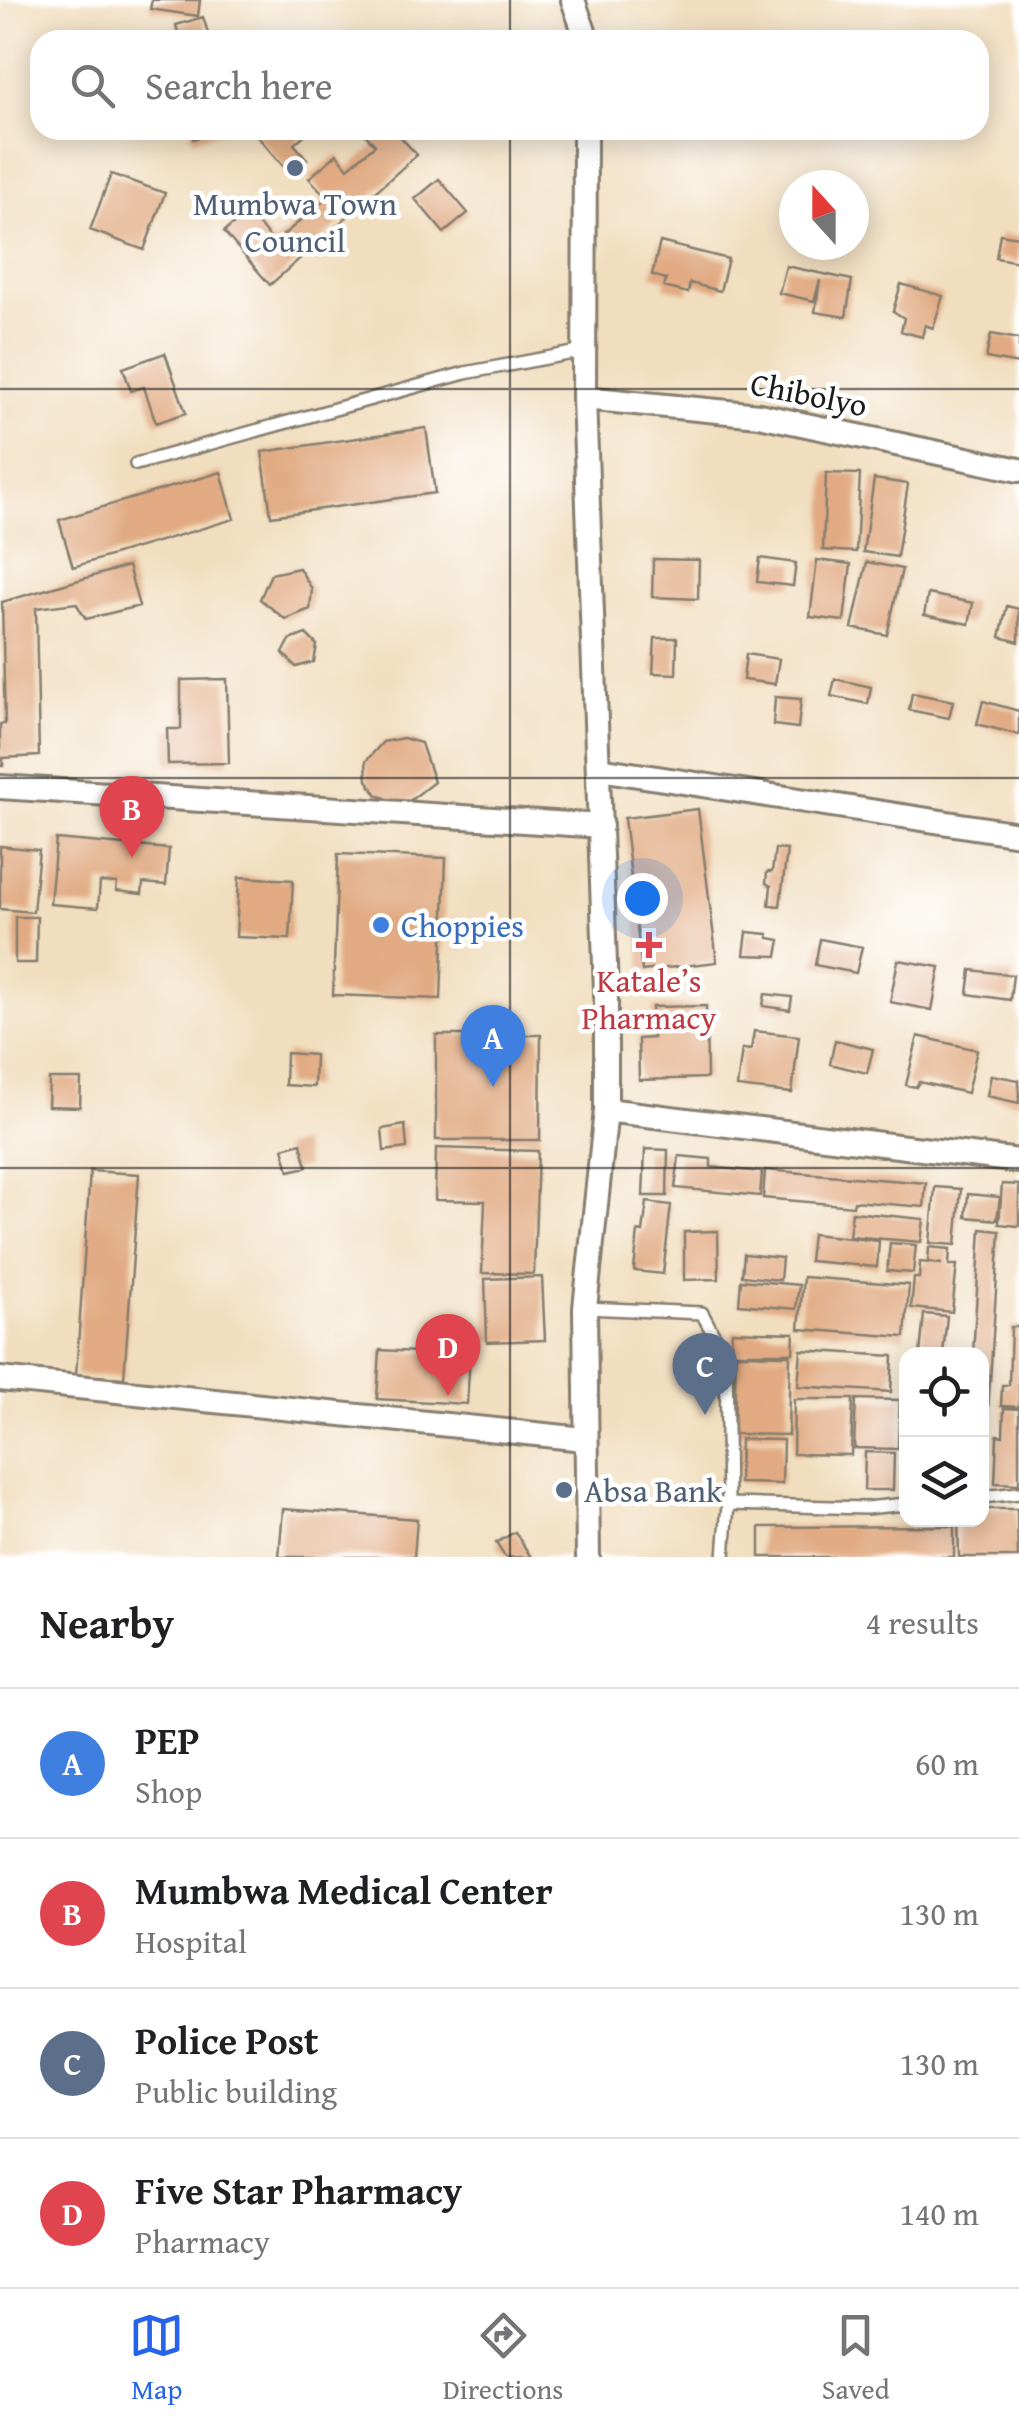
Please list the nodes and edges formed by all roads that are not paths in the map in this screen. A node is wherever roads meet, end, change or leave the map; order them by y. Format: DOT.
graph roads {
  1 [pos="573,0"];
  2 [pos="593,0"];
  3 [pos="584,30"];
  4 [pos="589,30"];
  5 [pos="585,140"];
  6 [pos="584,352"];
  7 [pos="584,398"];
  8 [pos="136,464"];
  9 [pos="1019,470"];
  10 [pos="598,769"];
  11 [pos="0,786"];
  12 [pos="600,826"];
  13 [pos="1019,834"];
  14 [pos="606,1110"];
  15 [pos="1019,1161"];
  16 [pos="585,1308"];
  17 [pos="0,1378"];
  18 [pos="584,1439"];
  19 [pos="1019,1492"];
  20 [pos="989,1496"];
  21 [pos="728,1504"];
  22 [pos="899,1505"];
  23 [pos="588,1557"];
  24 [pos="724,1557"];
  1 -- 3 [label="street"];
  2 -- 4 [label="street"];
  5 -- 6 [label="street"];
  6 -- 7 [label="street"];
  6 -- 8 [label="lane"];
  7 -- 9 [label="street, Chibolyo"];
  7 -- 10 [label="street"];
  10 -- 12 [label="street"];
  10 -- 13 [label="street"];
  11 -- 12 [label="street"];
  12 -- 14 [label="street"];
  14 -- 15 [label="street"];
  14 -- 16 [label="street"];
  16 -- 18 [label="street"];
  16 -- 21 [label="lane"];
  17 -- 18 [label="street"];
  18 -- 23 [label="street"];
  19 -- 20 [label="lane"];
  21 -- 22 [label="lane"];
  21 -- 24 [label="lane"];
}
